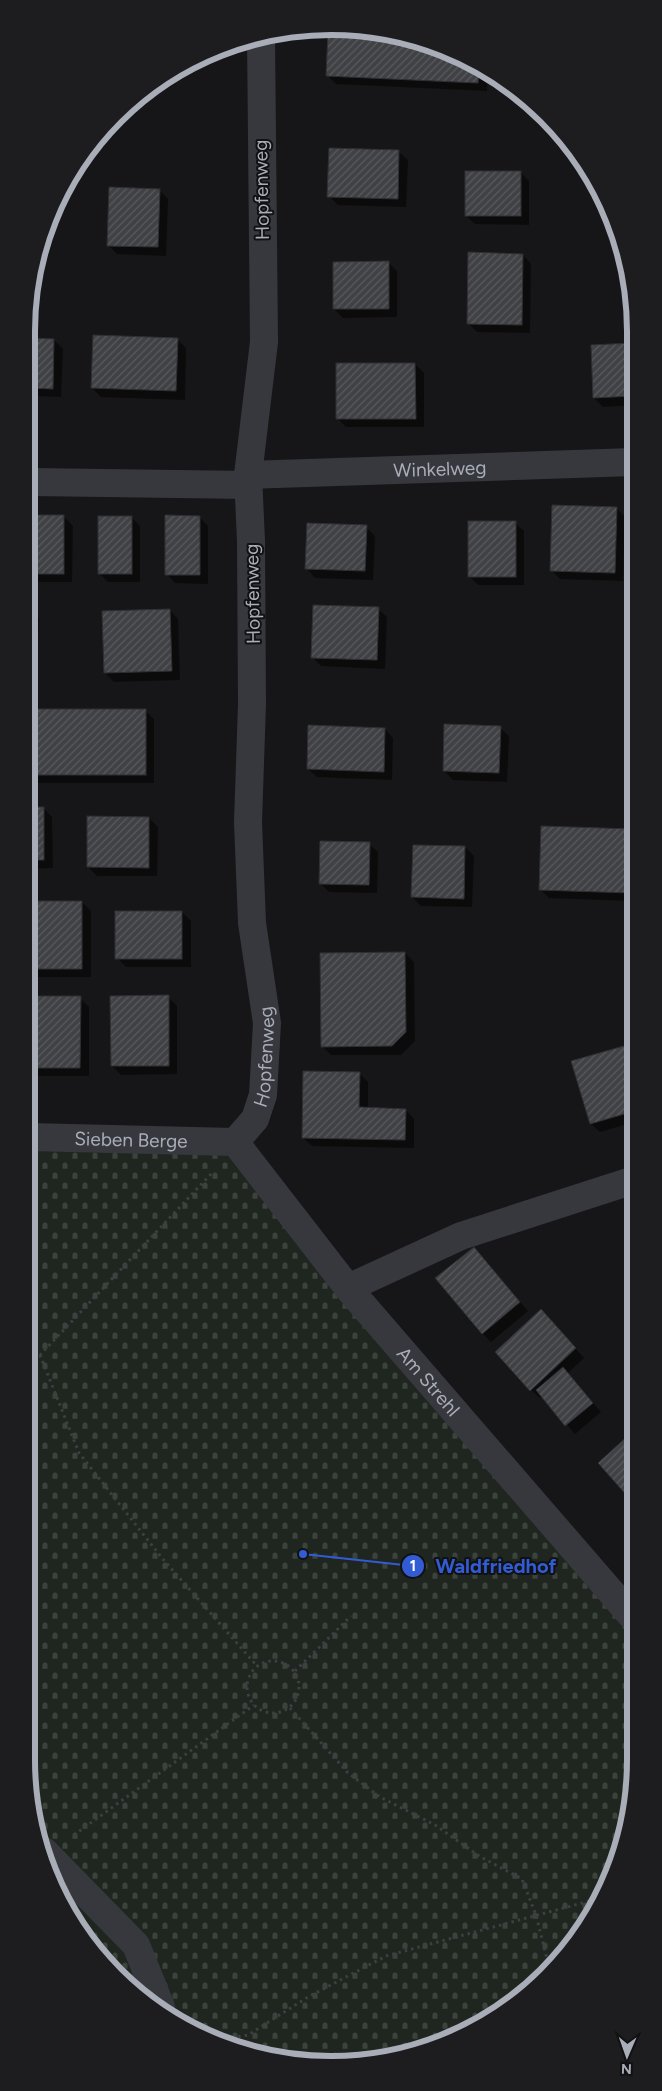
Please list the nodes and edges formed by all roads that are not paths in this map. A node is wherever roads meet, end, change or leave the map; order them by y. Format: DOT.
graph roads {
  1 [pos="262,43"];
  2 [pos="627,462"];
  3 [pos="248,480"];
  4 [pos="35,482"];
  5 [pos="35,1137"];
  6 [pos="235,1142"];
  7 [pos="627,1182"];
  8 [pos="348,1288"];
  9 [pos="627,1611"];
  10 [pos="52,1859"];
  11 [pos="159,2001"];
  1 -- 3 [label="street, Hopfenweg"];
  2 -- 3 [label="street, Winkelweg"];
  3 -- 4 [label="street, Winkelweg"];
  3 -- 6 [label="street, Hopfenweg"];
  5 -- 6 [label="street, Sieben Berge"];
  6 -- 8 [label="street, Am Strehl"];
  7 -- 8 [label="street"];
  8 -- 9 [label="street, Am Strehl"];
  10 -- 11 [label="street"];
}
